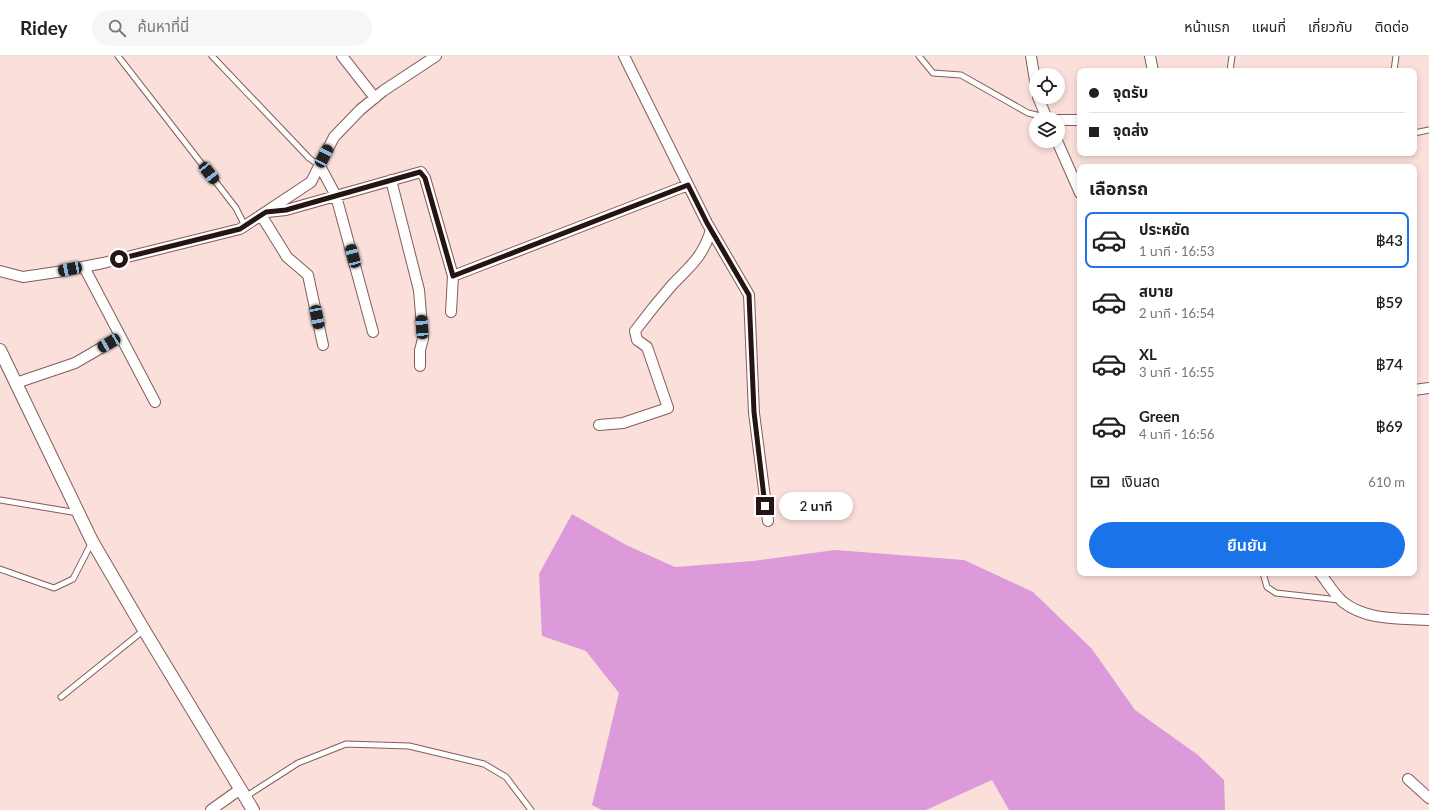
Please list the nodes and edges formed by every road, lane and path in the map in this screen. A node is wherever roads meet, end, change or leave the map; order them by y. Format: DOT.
graph roads {
  1 [pos="118,56"];
  2 [pos="212,56"];
  3 [pos="342,56"];
  4 [pos="436,56"];
  5 [pos="624,56"];
  6 [pos="919,56"];
  7 [pos="1031,56"];
  8 [pos="1036,56"];
  9 [pos="1150,56"];
  10 [pos="1232,56"];
  11 [pos="1396,56"];
  12 [pos="1033,68"];
  13 [pos="1152,68"];
  14 [pos="1230,68"];
  15 [pos="1394,68"];
  16 [pos="375,98"];
  17 [pos="1029,114"];
  18 [pos="1065,120"];
  19 [pos="1077,120"];
  20 [pos="1429,130"];
  21 [pos="1417,132"];
  22 [pos="1060,148"];
  23 [pos="320,166"];
  24 [pos="391,180"];
  25 [pos="688,185"];
  26 [pos="1077,186"];
  27 [pos="336,196"];
  28 [pos="264,214"];
  29 [pos="245,226"];
  30 [pos="711,230"];
  31 [pos="84,267"];
  32 [pos="0,271"];
  33 [pos="453,276"];
  34 [pos="451,312"];
  35 [pos="373,332"];
  36 [pos="120,337"];
  37 [pos="323,345"];
  38 [pos="0,350"];
  39 [pos="420,366"];
  40 [pos="16,383"];
  41 [pos="1429,388"];
  42 [pos="1417,390"];
  43 [pos="155,402"];
  44 [pos="599,425"];
  45 [pos="0,500"];
  46 [pos="79,514"];
  47 [pos="768,521"];
  48 [pos="92,541"];
  49 [pos="0,569"];
  50 [pos="1264,576"];
  51 [pos="1322,576"];
  52 [pos="1342,601"];
  53 [pos="1429,620"];
  54 [pos="144,630"];
  55 [pos="61,696"];
  56 [pos="1408,780"];
  57 [pos="242,794"];
  58 [pos="1429,798"];
  59 [pos="211,810"];
  60 [pos="252,810"];
  61 [pos="531,810"];
  1 -- 29 [label="lane"];
  2 -- 23 [label="lane"];
  3 -- 16 [label="street"];
  4 -- 16 [label="street"];
  5 -- 25 [label="street"];
  6 -- 17 [label="lane"];
  7 -- 8 [label="street"];
  7 -- 12 [label="street"];
  9 -- 13 [label="street"];
  10 -- 14 [label="lane"];
  11 -- 15 [label="lane"];
  16 -- 23 [label="street"];
  18 -- 19 [label="street"];
  20 -- 21 [label="lane"];
  22 -- 26 [label="street"];
  23 -- 27 [label="street"];
  23 -- 28 [label="street"];
  24 -- 27 [label="street"];
  24 -- 33 [label="street"];
  24 -- 39 [label="street"];
  25 -- 30 [label="street"];
  25 -- 33 [label="street"];
  27 -- 28 [label="street"];
  27 -- 35 [label="street"];
  28 -- 29 [label="street"];
  28 -- 37 [label="street"];
  29 -- 31 [label="street"];
  30 -- 44 [label="street"];
  30 -- 47 [label="street"];
  31 -- 32 [label="street"];
  31 -- 36 [label="street"];
  33 -- 34 [label="street"];
  36 -- 40 [label="street"];
  36 -- 43 [label="street"];
  38 -- 40 [label="street"];
  40 -- 46 [label="street"];
  41 -- 42 [label="street"];
  45 -- 46 [label="lane"];
  46 -- 48 [label="street"];
  48 -- 49 [label="lane"];
  48 -- 54 [label="street"];
  50 -- 52 [label="lane"];
  51 -- 52 [label="street"];
  52 -- 53 [label="street"];
  54 -- 55 [label="lane"];
  54 -- 57 [label="street"];
  56 -- 58 [label="street"];
  57 -- 59 [label="street"];
  57 -- 60 [label="street"];
  57 -- 61 [label="lane"];
}
